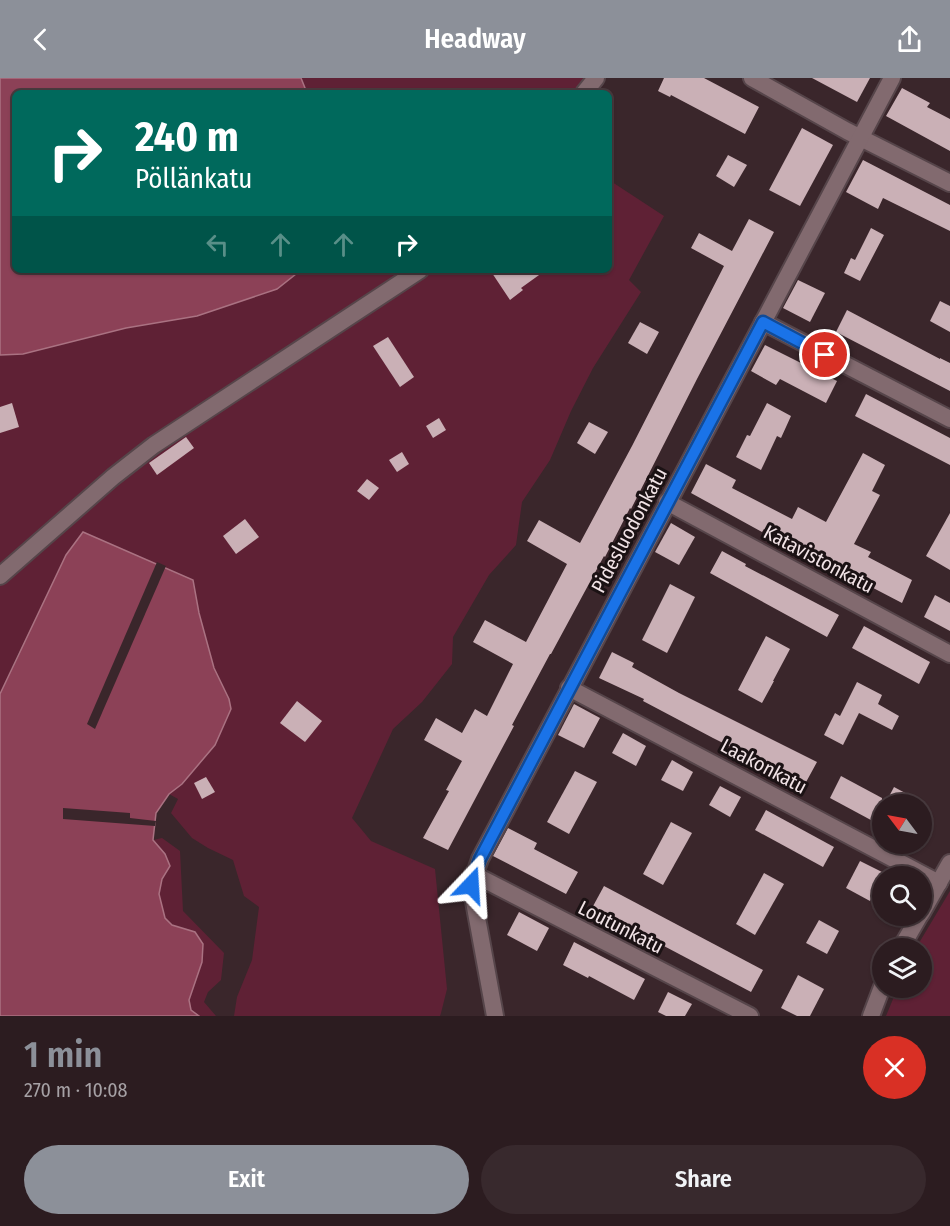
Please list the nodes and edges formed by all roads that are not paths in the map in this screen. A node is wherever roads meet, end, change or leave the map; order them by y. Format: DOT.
graph roads {
  1 [pos="596,78"];
  2 [pos="752,78"];
  3 [pos="892,78"];
  4 [pos="586,90"];
  5 [pos="861,137"];
  6 [pos="950,183"];
  7 [pos="415,273"];
  8 [pos="763,322"];
  9 [pos="950,419"];
  10 [pos="667,502"];
  11 [pos="0,576"];
  12 [pos="950,654"];
  13 [pos="569,688"];
  14 [pos="950,863"];
  15 [pos="473,874"];
  16 [pos="939,883"];
  17 [pos="932,895"];
  18 [pos="878,998"];
  19 [pos="495,1016"];
  20 [pos="750,1016"];
  21 [pos="871,1016"];
  1 -- 4 [label="street"];
  2 -- 5 [label="street"];
  3 -- 5 [label="street, Pidesluodonkatu"];
  5 -- 6 [label="street"];
  5 -- 8 [label="street, Pidesluodonkatu"];
  7 -- 11 [label="street"];
  8 -- 9 [label="street"];
  8 -- 10 [label="street, Pidesluodonkatu"];
  10 -- 12 [label="street, Katavistonkatu"];
  10 -- 13 [label="street, Pidesluodonkatu"];
  13 -- 15 [label="street, Pidesluodonkatu"];
  13 -- 16 [label="street, Laakonkatu"];
  14 -- 16 [label="street"];
  15 -- 19 [label="street, Pidesluodonkatu"];
  15 -- 20 [label="street, Loutunkatu"];
  16 -- 17 [label="street"];
  18 -- 21 [label="street"];
}
